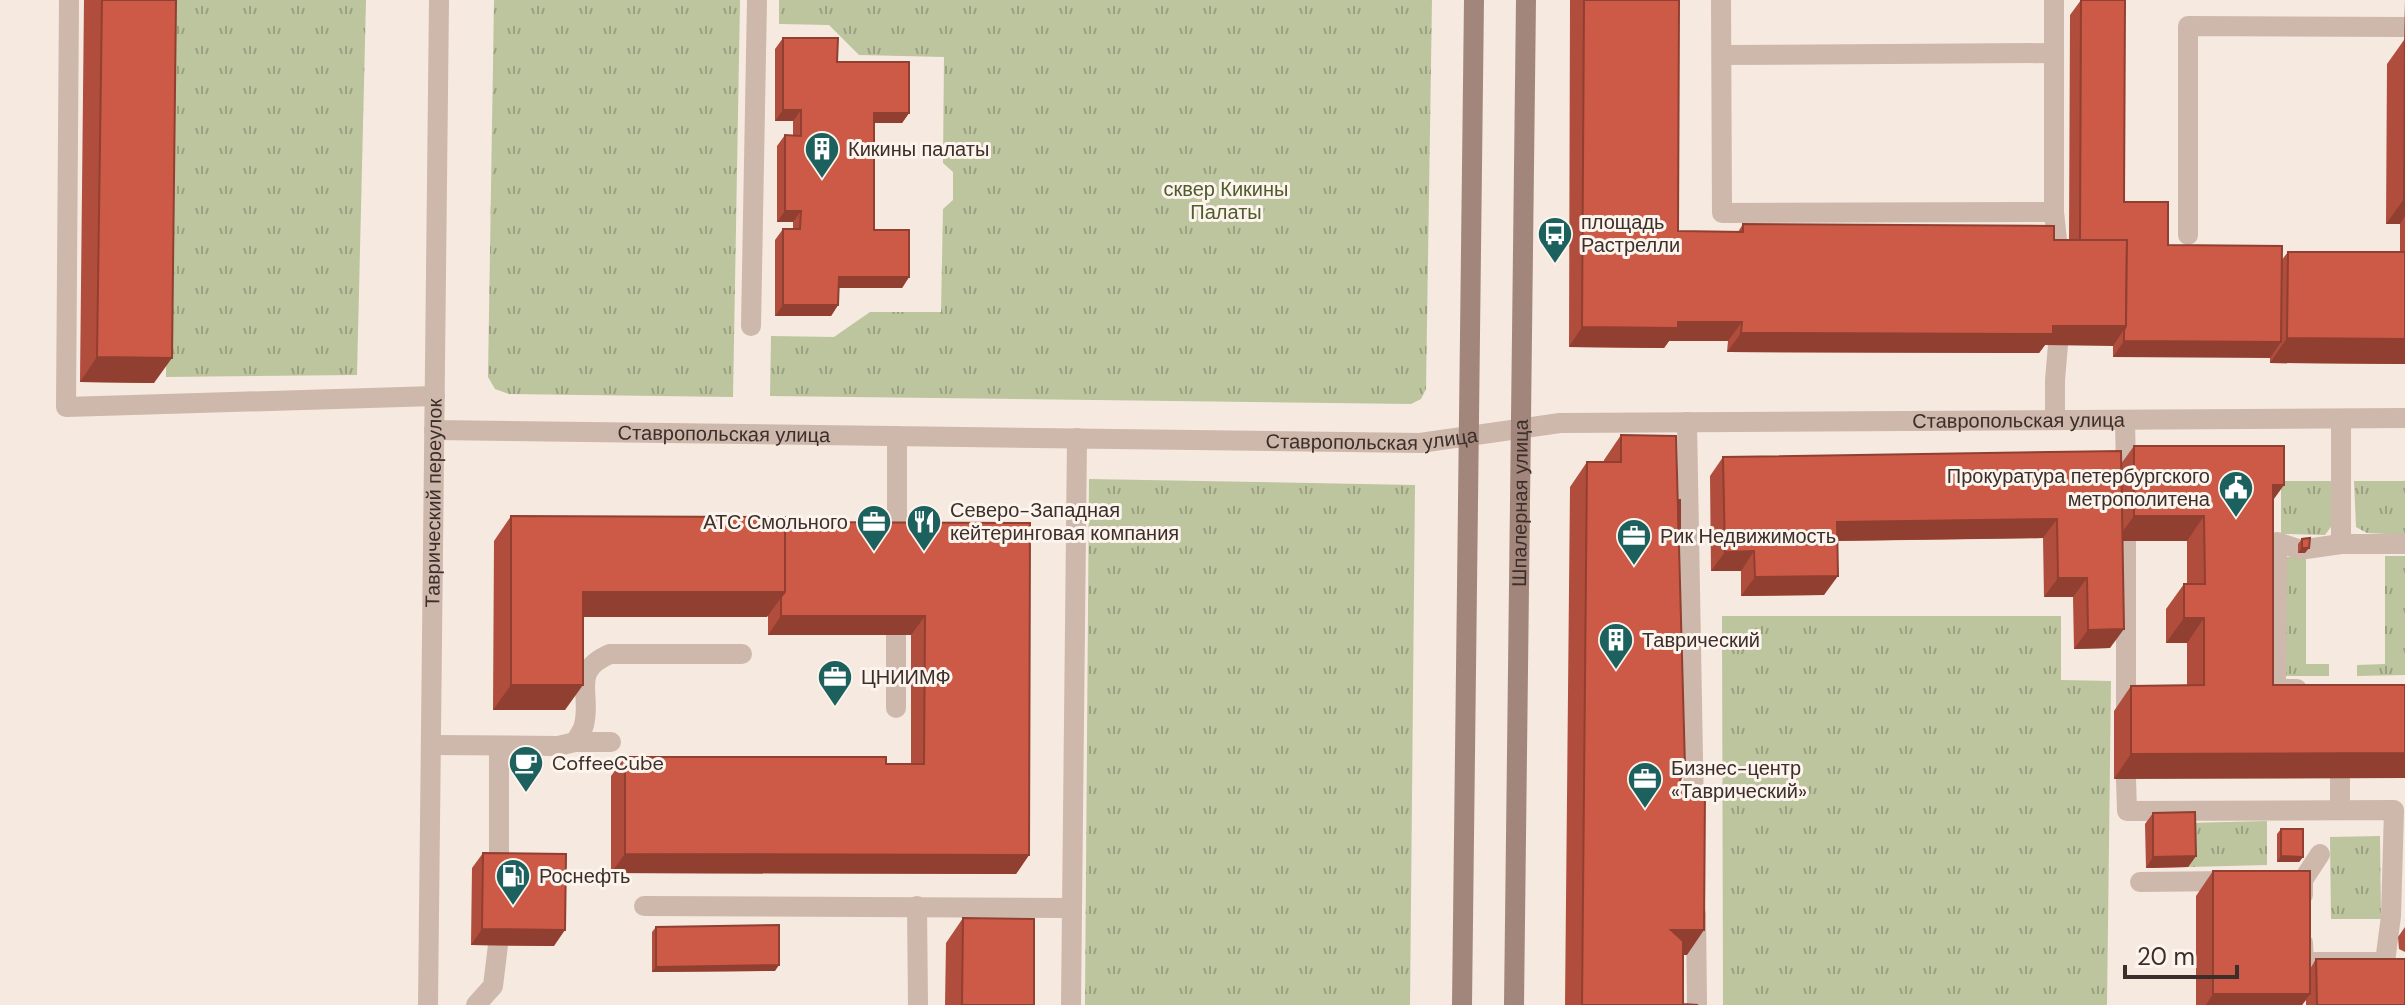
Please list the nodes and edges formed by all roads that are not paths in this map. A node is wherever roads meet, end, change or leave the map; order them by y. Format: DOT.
graph roads {
  1 [pos="69,0"];
  2 [pos="439,0"];
  3 [pos="757,0"];
  4 [pos="1474,0"];
  5 [pos="1526,0"];
  6 [pos="1721,0"];
  7 [pos="2054,0"];
  8 [pos="2405,27"];
  9 [pos="2054,53"];
  10 [pos="1722,55"];
  11 [pos="2054,212"];
  12 [pos="2188,235"];
  13 [pos="2059,260"];
  14 [pos="751,326"];
  15 [pos="2058,345"];
  16 [pos="435,396"];
  17 [pos="2405,418"];
  18 [pos="2341,419"];
  19 [pos="2055,420"];
  20 [pos="2125,420"];
  21 [pos="1687,422"];
  22 [pos="1521,428"];
  23 [pos="434,430"];
  24 [pos="897,436"];
  25 [pos="1470,436"];
  26 [pos="1077,438"];
  27 [pos="2126,471"];
  28 [pos="2126,541"];
  29 [pos="897,542"];
  30 [pos="2341,544"];
  31 [pos="2405,544"];
  32 [pos="896,635"];
  33 [pos="742,654"];
  34 [pos="2324,689"];
  35 [pos="896,708"];
  36 [pos="2126,710"];
  37 [pos="575,742"];
  38 [pos="611,742"];
  39 [pos="432,745"];
  40 [pos="499,746"];
  41 [pos="2340,778"];
  42 [pos="2126,779"];
  43 [pos="2340,810"];
  44 [pos="1694,834"];
  45 [pos="2320,854"];
  46 [pos="499,869"];
  47 [pos="2246,881"];
  48 [pos="2140,882"];
  49 [pos="1695,896"];
  50 [pos="644,906"];
  51 [pos="917,906"];
  52 [pos="1072,908"];
  53 [pos="2398,916"];
  54 [pos="498,945"];
  55 [pos="428,1005"];
  56 [pos="476,1005"];
  57 [pos="918,1005"];
  58 [pos="1071,1005"];
  59 [pos="1462,1005"];
  60 [pos="1514,1005"];
  61 [pos="1697,1005"];
  1 -- 16 [label="street"];
  2 -- 16 [label="street, Таврический переулок"];
  3 -- 14 [label="street"];
  4 -- 25 [label="street"];
  5 -- 22 [label="street, Шпалерная улица"];
  6 -- 10 [label="street"];
  7 -- 9 [label="street"];
  8 -- 12 [label="street"];
  9 -- 10 [label="street"];
  9 -- 11 [label="street"];
  10 -- 11 [label="street"];
  11 -- 13 [label="street"];
  15 -- 19 [label="street"];
  16 -- 23 [label="street, Таврический переулок"];
  17 -- 18 [label="street, Ставропольская улица"];
  18 -- 20 [label="street, Ставропольская улица"];
  18 -- 30 [label="street"];
  19 -- 20 [label="street, Ставропольская улица"];
  19 -- 21 [label="street, Ставропольская улица"];
  20 -- 27 [label="street"];
  21 -- 22 [label="street, Ставропольская улица"];
  21 -- 44 [label="street"];
  22 -- 25 [label="street, Ставропольская улица"];
  22 -- 60 [label="street, Шпалерная улица"];
  23 -- 24 [label="street, Ставропольская улица"];
  23 -- 39 [label="street, Таврический переулок"];
  24 -- 26 [label="street, Ставропольская улица"];
  24 -- 29 [label="street"];
  25 -- 26 [label="street, Ставропольская улица"];
  25 -- 59 [label="street"];
  26 -- 52 [label="street"];
  28 -- 36 [label="street"];
  30 -- 31 [label="street"];
  30 -- 34 [label="street"];
  32 -- 35 [label="street"];
  33 -- 37 [label="street"];
  37 -- 38 [label="street"];
  37 -- 40 [label="street"];
  39 -- 40 [label="street"];
  39 -- 55 [label="street, Таврический переулок"];
  40 -- 46 [label="street"];
  41 -- 43 [label="street"];
  42 -- 43 [label="street"];
  43 -- 53 [label="street"];
  45 -- 53 [label="street"];
  47 -- 48 [label="street"];
  49 -- 61 [label="street"];
  50 -- 51 [label="street"];
  51 -- 52 [label="street"];
  51 -- 57 [label="street"];
  52 -- 58 [label="street"];
  54 -- 56 [label="street"];
}
